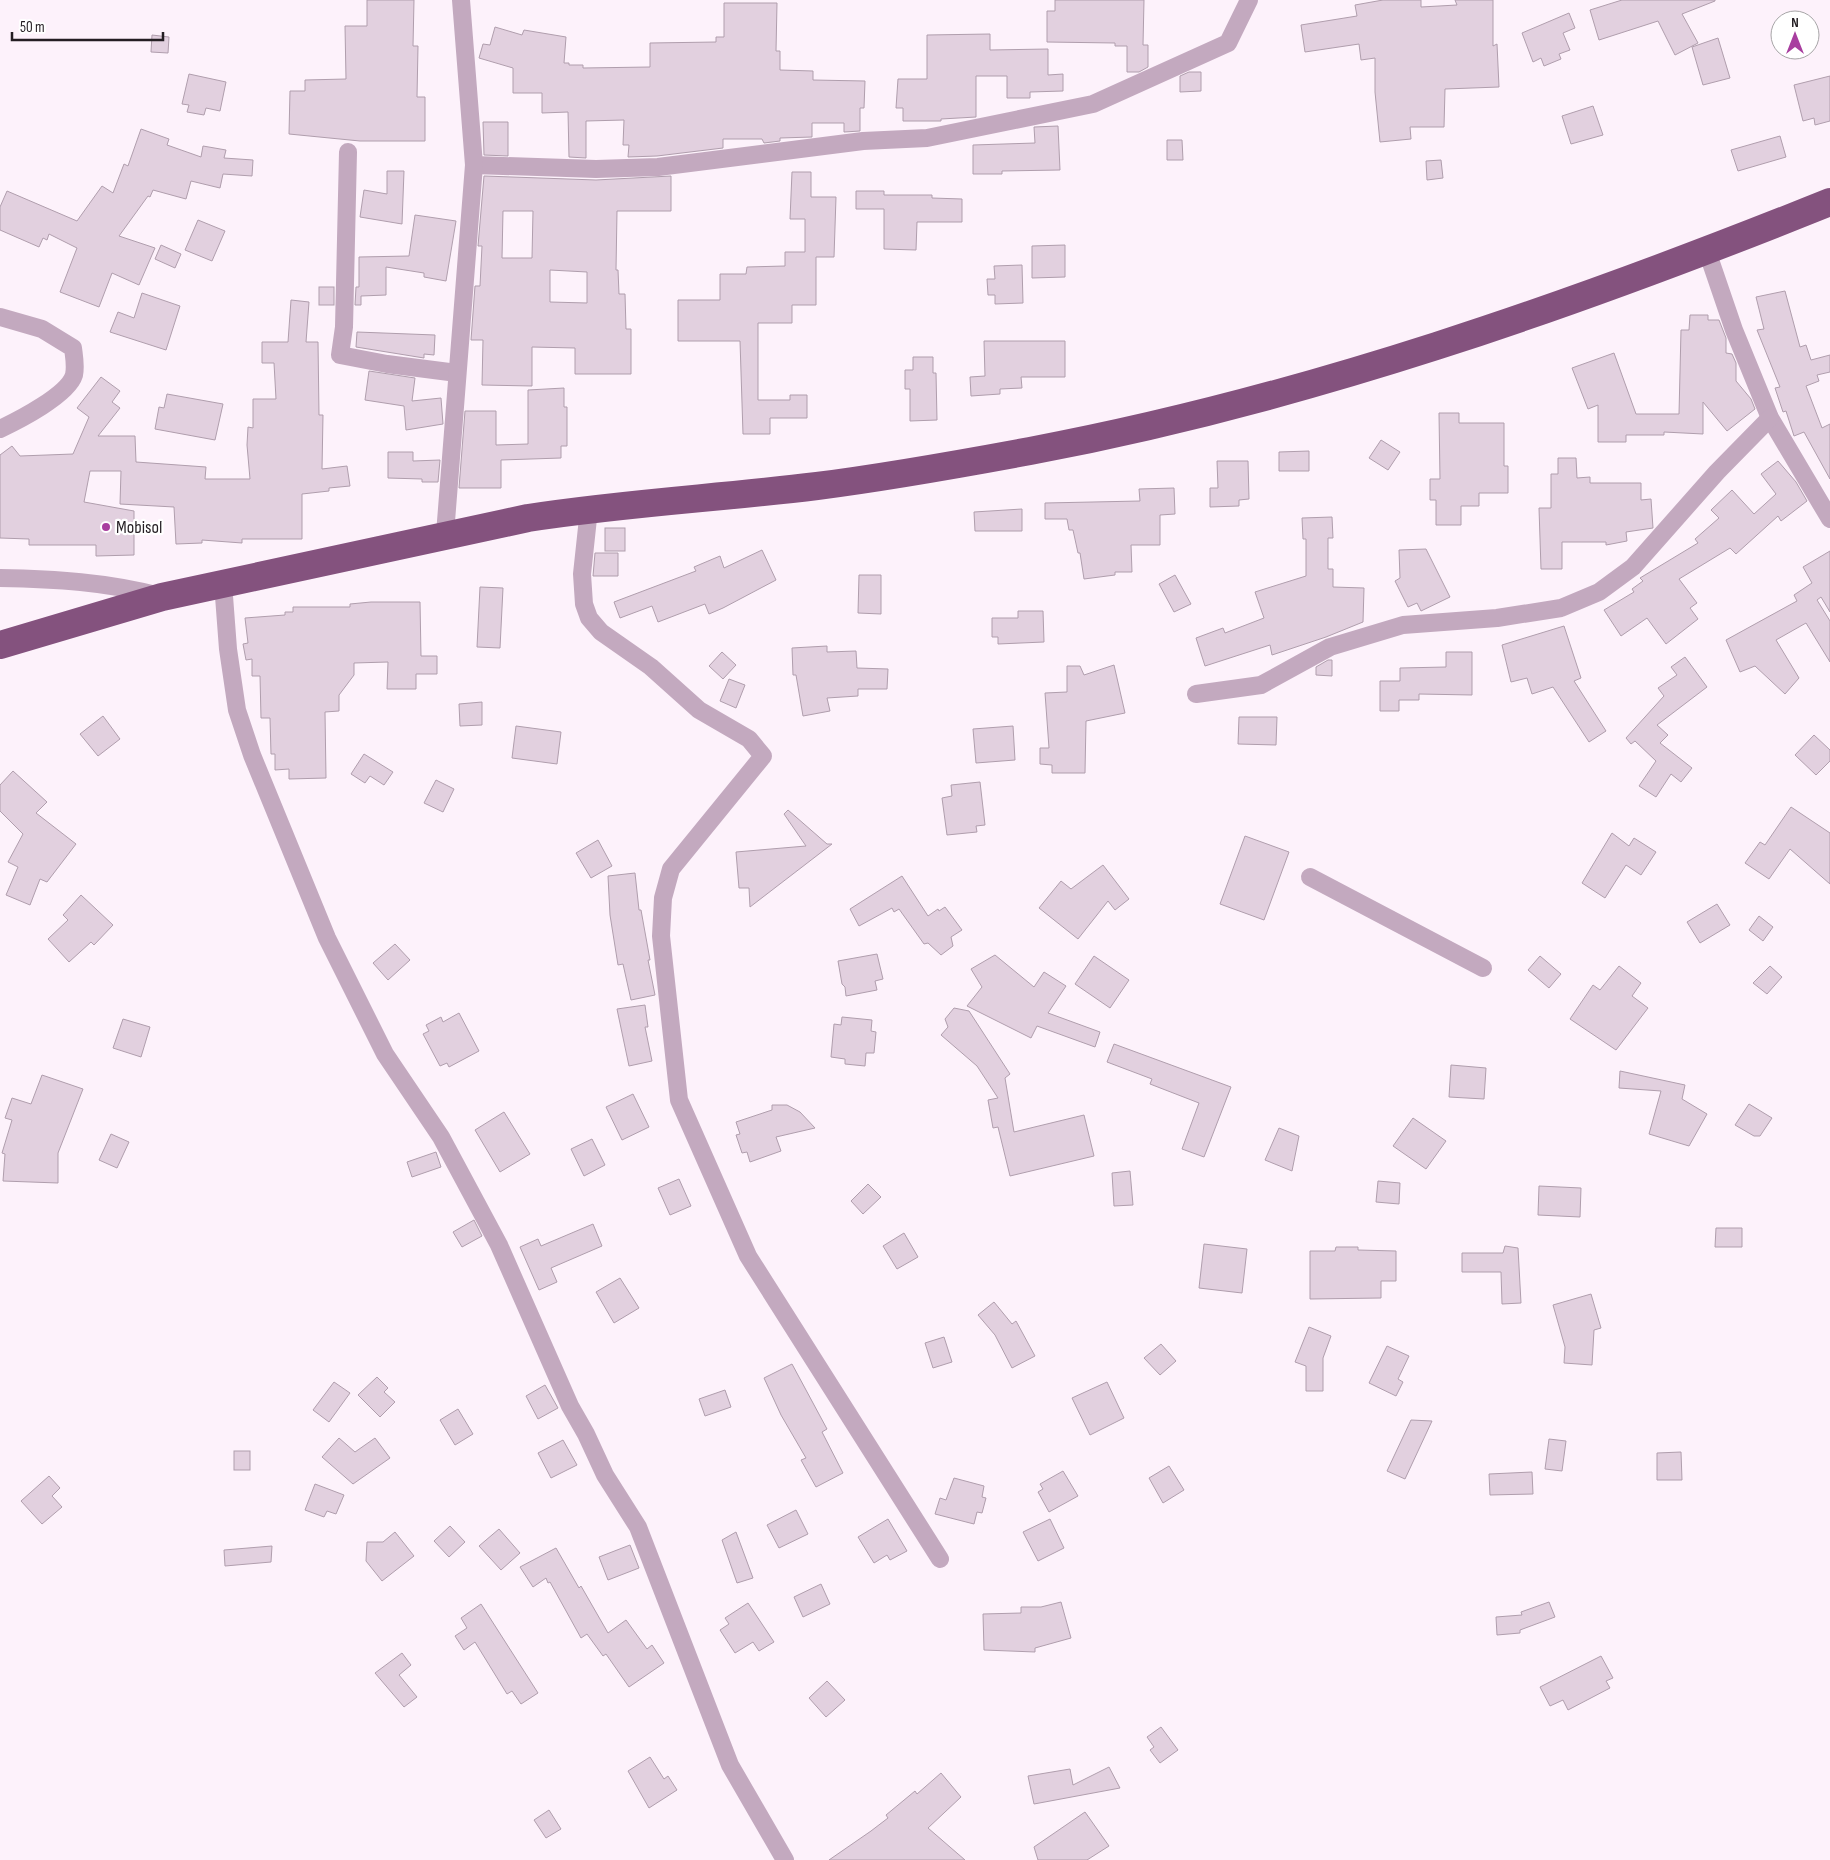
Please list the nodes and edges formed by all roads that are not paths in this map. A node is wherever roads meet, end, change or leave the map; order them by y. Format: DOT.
graph roads {
  1 [pos="461,0"];
  2 [pos="1249,0"];
  3 [pos="348,152"];
  4 [pos="474,165"];
  5 [pos="1830,202"];
  6 [pos="1707,251"];
  7 [pos="0,318"];
  8 [pos="457,373"];
  9 [pos="1770,418"];
  10 [pos="0,429"];
  11 [pos="588,509"];
  12 [pos="1830,519"];
  13 [pos="445,534"];
  14 [pos="0,578"];
  15 [pos="223,583"];
  16 [pos="162,597"];
  17 [pos="0,645"];
  18 [pos="1196,694"];
  19 [pos="1310,877"];
  20 [pos="1483,968"];
  21 [pos="940,1559"];
  22 [pos="785,1860"];
  1 -- 4 [label="street"];
  2 -- 4 [label="street"];
  3 -- 8 [label="street"];
  4 -- 8 [label="street"];
  5 -- 6 [label="highway"];
  6 -- 9 [label="street"];
  6 -- 11 [label="highway"];
  7 -- 10 [label="street"];
  8 -- 13 [label="street"];
  9 -- 12 [label="street"];
  9 -- 18 [label="street"];
  11 -- 13 [label="highway"];
  11 -- 21 [label="street"];
  13 -- 15 [label="highway"];
  14 -- 16 [label="street"];
  15 -- 16 [label="highway"];
  15 -- 22 [label="street"];
  16 -- 17 [label="highway"];
  19 -- 20 [label="street"];
}
